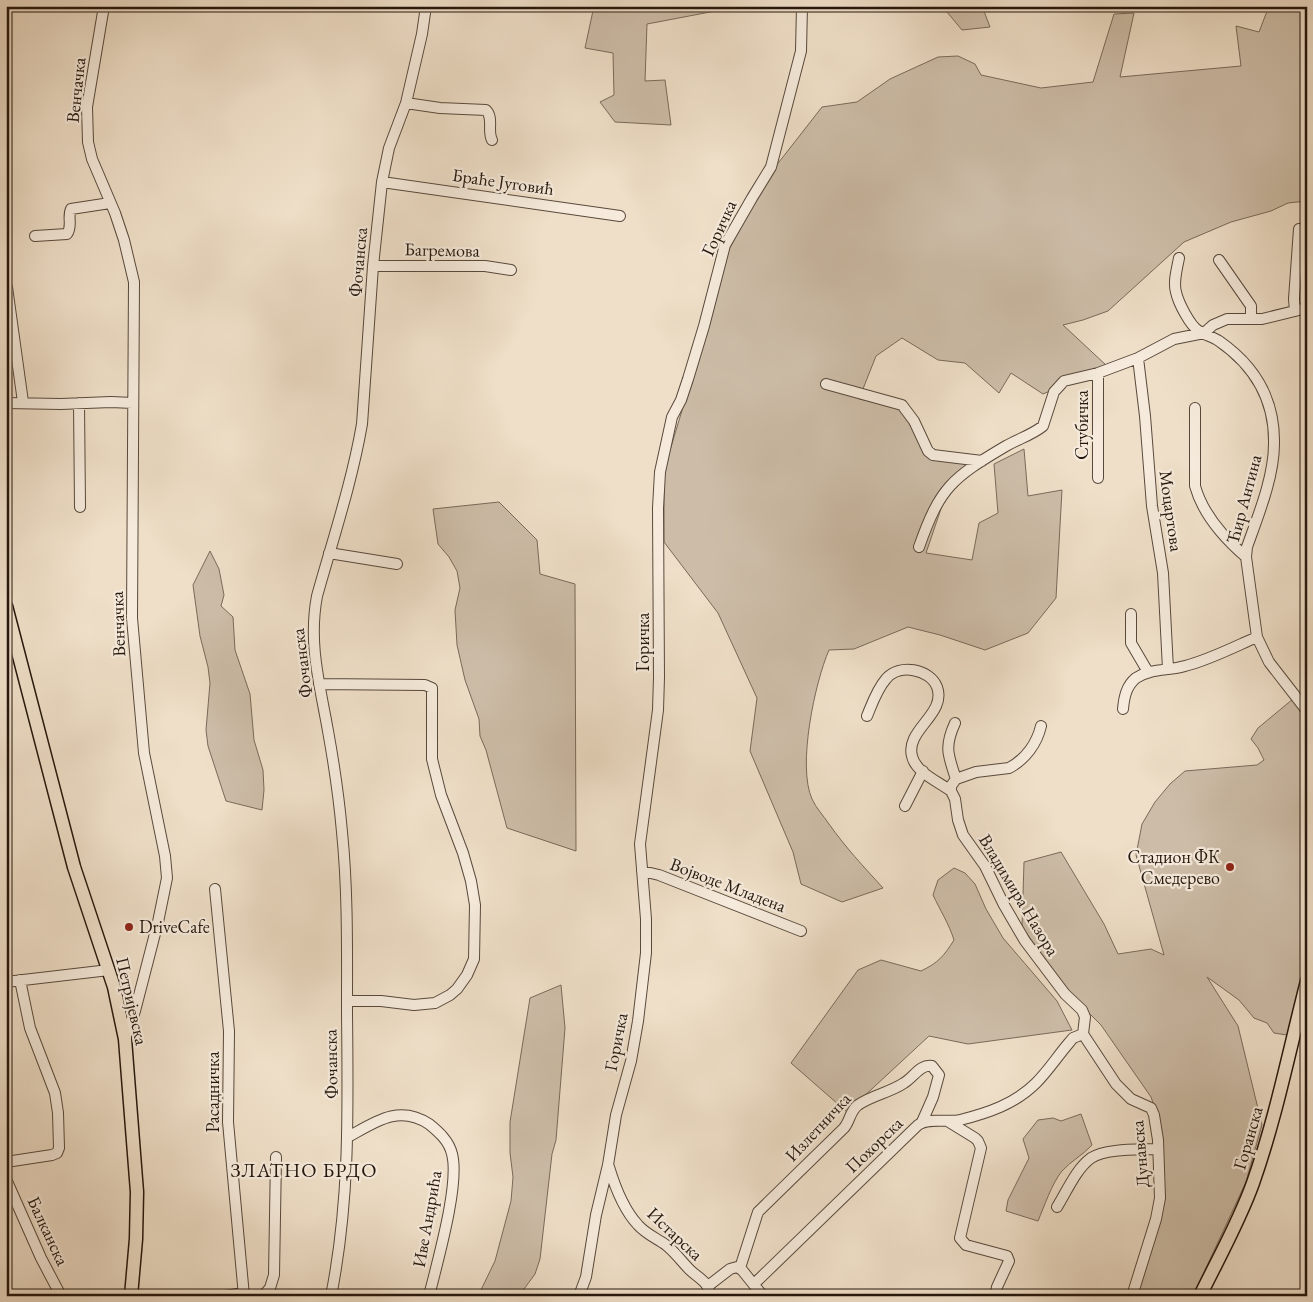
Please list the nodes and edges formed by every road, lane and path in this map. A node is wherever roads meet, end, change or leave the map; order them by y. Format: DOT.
graph roads {
  1 [pos="104,6"];
  2 [pos="426,6"];
  3 [pos="802,6"];
  4 [pos="406,103"];
  5 [pos="492,140"];
  6 [pos="382,182"];
  7 [pos="110,203"];
  8 [pos="620,216"];
  9 [pos="1299,229"];
  10 [pos="35,236"];
  11 [pos="1179,258"];
  12 [pos="1219,260"];
  13 [pos="373,266"];
  14 [pos="511,270"];
  15 [pos="6,287"];
  16 [pos="1307,308"];
  17 [pos="1295,311"];
  18 [pos="1251,319"];
  19 [pos="1204,334"];
  20 [pos="1138,358"];
  21 [pos="1098,373"];
  22 [pos="826,384"];
  23 [pos="23,402"];
  24 [pos="6,403"];
  25 [pos="79,403"];
  26 [pos="133,403"];
  27 [pos="1195,408"];
  28 [pos="982,461"];
  29 [pos="1098,478"];
  30 [pos="80,508"];
  31 [pos="919,548"];
  32 [pos="329,553"];
  33 [pos="1246,557"];
  34 [pos="397,564"];
  35 [pos="6,606"];
  36 [pos="1131,614"];
  37 [pos="1257,637"];
  38 [pos="1168,669"];
  39 [pos="1148,672"];
  40 [pos="319,684"];
  41 [pos="1123,709"];
  42 [pos="1307,711"];
  43 [pos="866,716"];
  44 [pos="954,723"];
  45 [pos="1041,726"];
  46 [pos="923,772"];
  47 [pos="956,779"];
  48 [pos="951,791"];
  49 [pos="905,806"];
  50 [pos="642,871"];
  51 [pos="215,888"];
  52 [pos="800,931"];
  53 [pos="109,970"];
  54 [pos="20,980"];
  55 [pos="1307,981"];
  56 [pos="6,982"];
  57 [pos="347,1001"];
  58 [pos="120,1014"];
  59 [pos="133,1015"];
  60 [pos="1083,1034"];
  61 [pos="125,1039"];
  62 [pos="922,1122"];
  63 [pos="948,1122"];
  64 [pos="348,1137"];
  65 [pos="1158,1149"];
  66 [pos="276,1157"];
  67 [pos="6,1162"];
  68 [pos="608,1165"];
  69 [pos="6,1179"];
  70 [pos="1057,1207"];
  71 [pos="740,1268"];
  72 [pos="754,1284"];
  73 [pos="708,1291"];
  74 [pos="244,1295"];
  75 [pos="61,1296"];
  76 [pos="131,1296"];
  77 [pos="225,1296"];
  78 [pos="263,1296"];
  79 [pos="331,1296"];
  80 [pos="428,1296"];
  81 [pos="579,1296"];
  82 [pos="763,1296"];
  83 [pos="995,1296"];
  84 [pos="1132,1296"];
  85 [pos="1200,1296"];
  1 -- 7 [label="street, Венчачка"];
  2 -- 4 [label="street, Фочанска"];
  3 -- 50 [label="street, Горичка"];
  4 -- 5 [label="street"];
  4 -- 6 [label="street, Фочанска"];
  6 -- 8 [label="street, Браће Југовић"];
  6 -- 13 [label="street, Фочанска"];
  7 -- 10 [label="street"];
  7 -- 26 [label="street, Венчачка"];
  9 -- 17 [label="street"];
  11 -- 19 [label="street, Ћир Антина"];
  12 -- 18 [label="street"];
  13 -- 14 [label="street, Багремова"];
  13 -- 32 [label="street, Фочанска"];
  15 -- 23 [label="street"];
  16 -- 17 [label="street"];
  17 -- 18 [label="street"];
  18 -- 19 [label="street"];
  19 -- 20 [label="street"];
  19 -- 33 [label="street, Ћир Антина"];
  20 -- 21 [label="street"];
  20 -- 38 [label="street, Моцартова"];
  21 -- 28 [label="street"];
  21 -- 29 [label="street, Стубичка"];
  22 -- 28 [label="street"];
  23 -- 24 [label="street"];
  23 -- 25 [label="street"];
  25 -- 26 [label="street"];
  25 -- 30 [label="street"];
  26 -- 59 [label="street, Венчачка"];
  27 -- 33 [label="street"];
  28 -- 31 [label="street"];
  32 -- 34 [label="street"];
  32 -- 40 [label="street, Фочанска"];
  33 -- 37 [label="street, Ћир Антина"];
  35 -- 53 [label="main road, Петријевска"];
  36 -- 39 [label="street"];
  37 -- 38 [label="street"];
  37 -- 42 [label="street, Ћир Антина"];
  38 -- 39 [label="street"];
  39 -- 41 [label="street"];
  40 -- 57 [label="street, Фочанска"];
  40 -- 57 [label="street"];
  43 -- 46 [label="street"];
  44 -- 47 [label="street"];
  45 -- 47 [label="street"];
  46 -- 48 [label="street"];
  46 -- 49 [label="street"];
  47 -- 48 [label="street"];
  48 -- 60 [label="street, Владимира Назора"];
  50 -- 52 [label="street, Војводе Младена"];
  50 -- 68 [label="street, Горичка"];
  51 -- 74 [label="street, Расадничка"];
  53 -- 54 [label="street"];
  53 -- 58 [label="main road, Петријевска"];
  54 -- 56 [label="street"];
  54 -- 67 [label="street"];
  55 -- 85 [label="main road, Горанска"];
  57 -- 64 [label="street, Фочанска"];
  58 -- 59 [label="main road"];
  58 -- 61 [label="main road, Петријевска"];
  59 -- 61 [label="street, Венчачка"];
  60 -- 63 [label="street, Похорска"];
  60 -- 65 [label="street, Дунавска"];
  61 -- 76 [label="main road, Петријевска"];
  62 -- 63 [label="street, Похорска"];
  62 -- 71 [label="street, Излетничка"];
  62 -- 72 [label="street, Похорска"];
  63 -- 83 [label="street"];
  64 -- 79 [label="street, Фочанска"];
  64 -- 80 [label="street, Иве Андрића"];
  65 -- 70 [label="street"];
  65 -- 84 [label="street, Дунавска"];
  66 -- 78 [label="street"];
  68 -- 73 [label="street, Истарска"];
  68 -- 81 [label="street, Горичка"];
  69 -- 75 [label="street, Балканска"];
  71 -- 72 [label="street"];
  71 -- 73 [label="street"];
  72 -- 82 [label="street"];
  74 -- 77 [label="street"];
}
